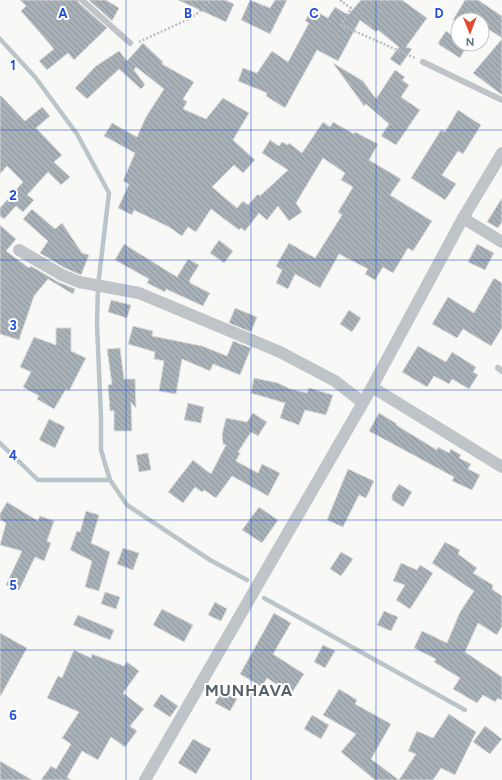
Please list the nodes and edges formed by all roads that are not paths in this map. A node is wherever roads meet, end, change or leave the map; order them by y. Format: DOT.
graph roads {
  1 [pos="82,0"];
  2 [pos="130,43"];
  3 [pos="423,62"];
  4 [pos="502,100"];
  5 [pos="502,153"];
  6 [pos="463,218"];
  7 [pos="502,242"];
  8 [pos="19,250"];
  9 [pos="372,387"];
  10 [pos="362,402"];
  11 [pos="502,467"];
  12 [pos="145,780"];
  1 -- 2 [label="lane"];
  3 -- 4 [label="lane"];
  5 -- 6 [label="street"];
  6 -- 7 [label="street"];
  6 -- 9 [label="street"];
  8 -- 10 [label="street"];
  9 -- 10 [label="street"];
  9 -- 11 [label="street"];
  10 -- 12 [label="street"];
}
